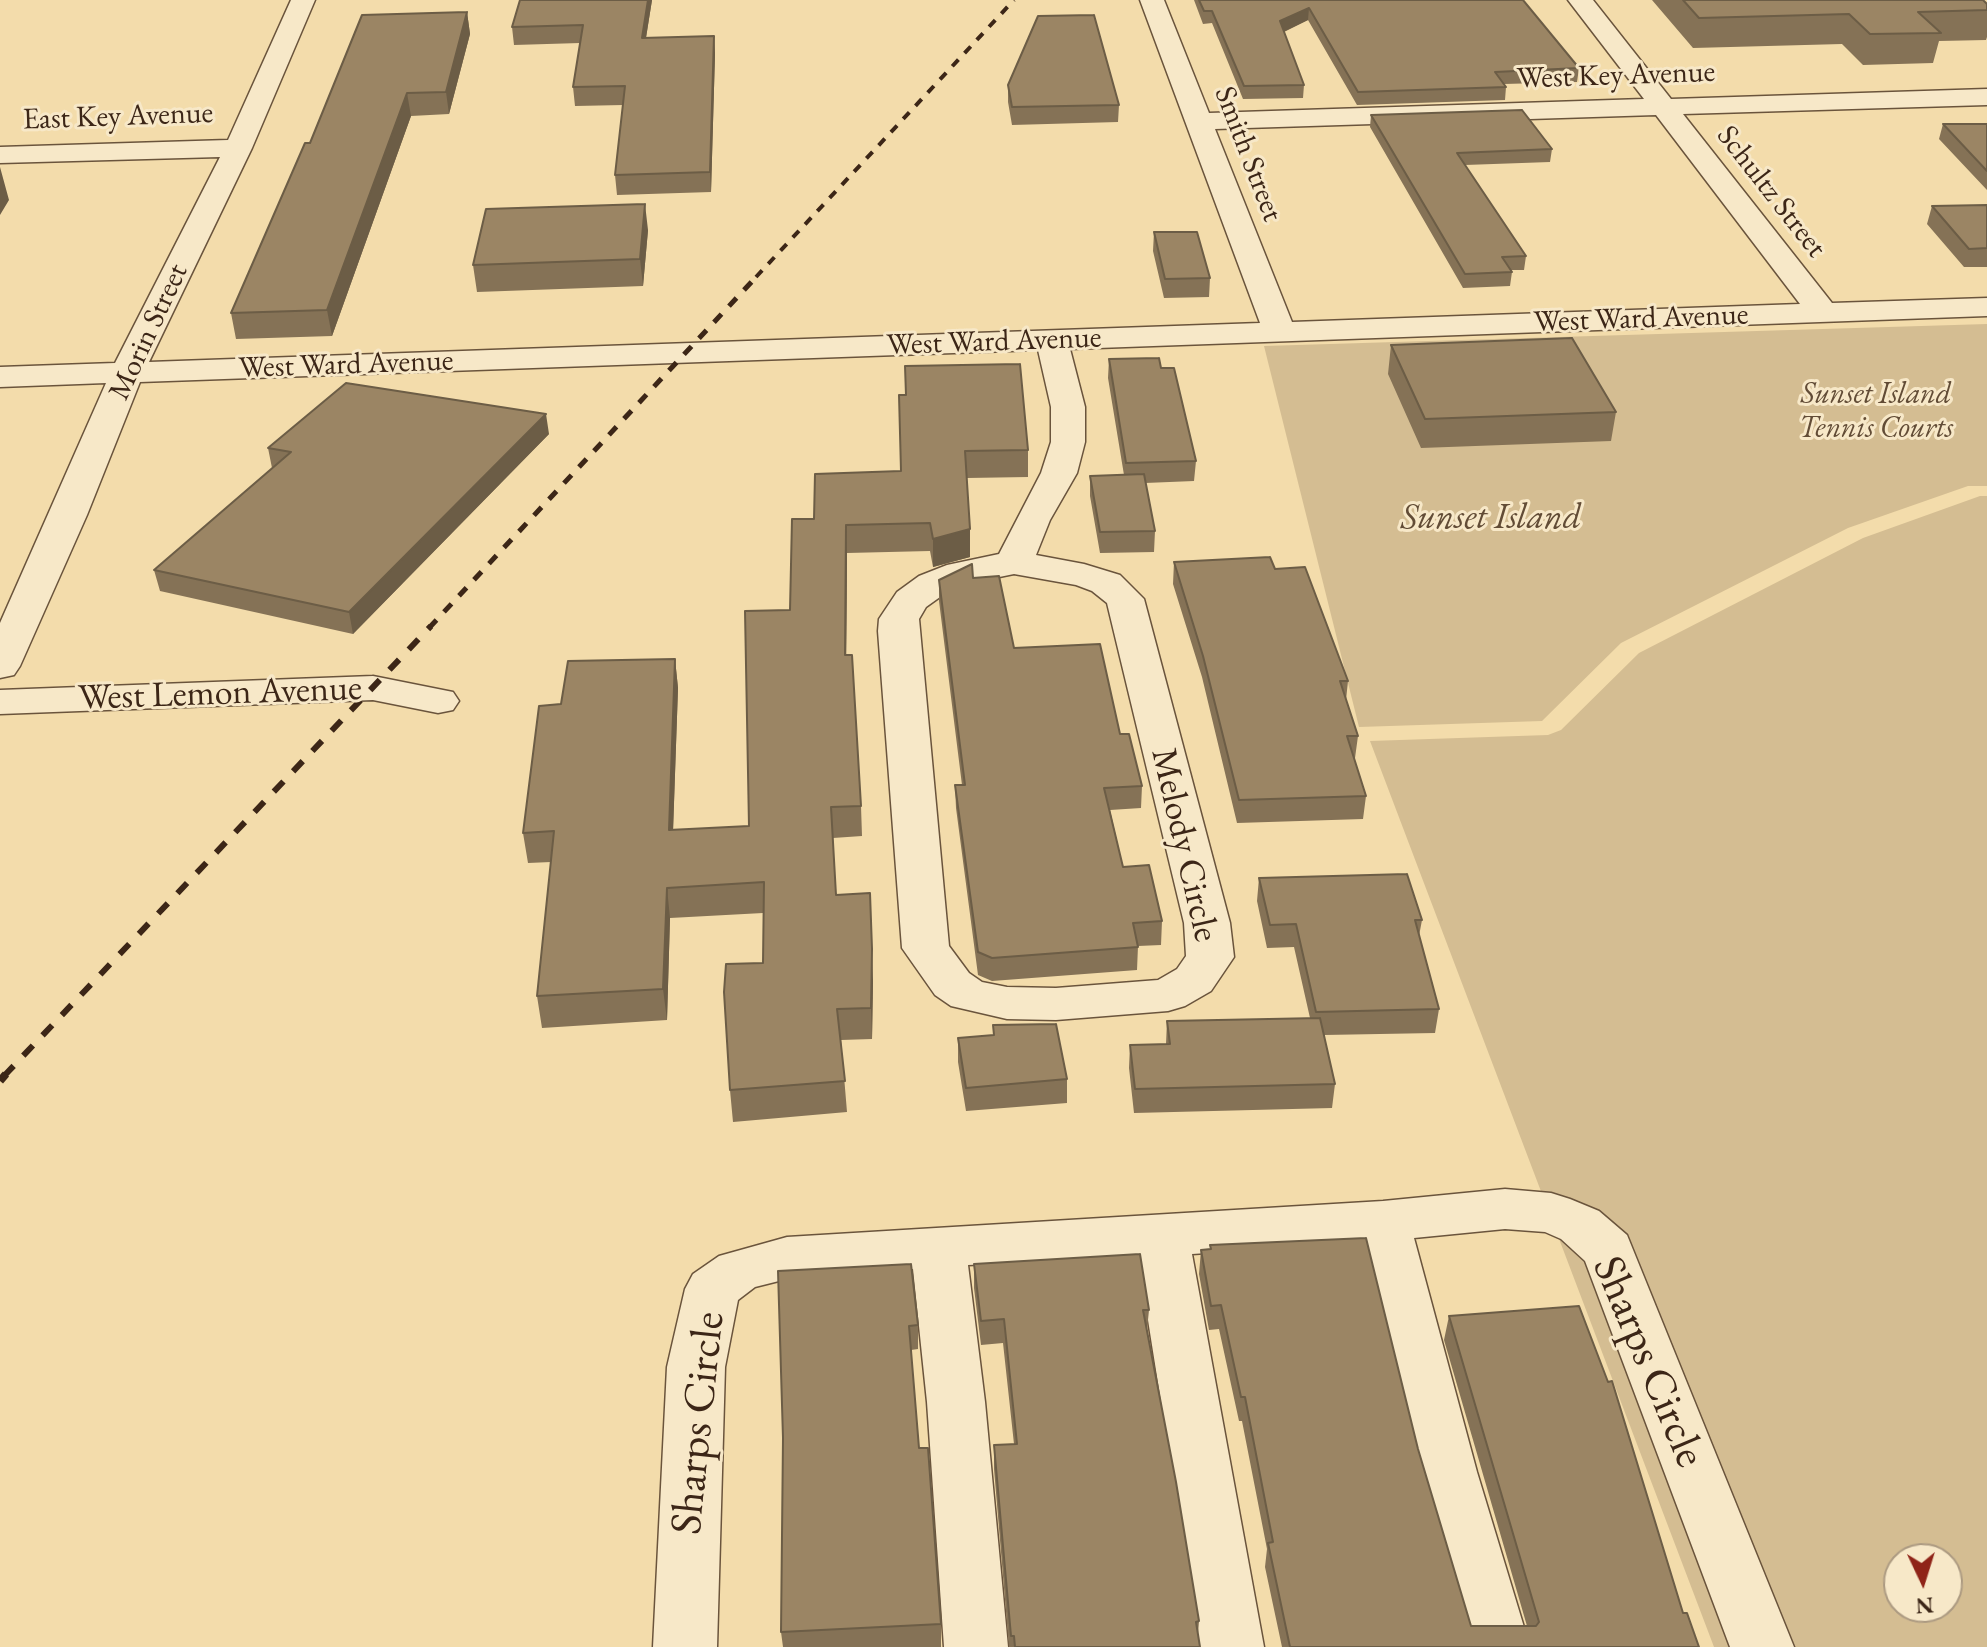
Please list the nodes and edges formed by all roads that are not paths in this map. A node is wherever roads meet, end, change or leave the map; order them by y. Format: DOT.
graph roads {
  1 [pos="303,0"];
  2 [pos="1152,0"];
  3 [pos="1580,0"];
  4 [pos="1987,97"];
  5 [pos="1662,107"];
  6 [pos="1200,121"];
  7 [pos="238,148"];
  8 [pos="0,155"];
  9 [pos="1987,307"];
  10 [pos="1822,311"];
  11 [pos="1280,333"];
  12 [pos="1052,340"];
  13 [pos="127,373"];
  14 [pos="0,377"];
  15 [pos="1014,563"];
  16 [pos="0,666"];
  17 [pos="438,701"];
  18 [pos="0,702"];
  19 [pos="1383,1221"];
  20 [pos="1162,1236"];
  21 [pos="938,1246"];
  22 [pos="685,1647"];
  23 [pos="976,1647"];
  24 [pos="1232,1647"];
  25 [pos="1498,1647"];
  26 [pos="1762,1647"];
  1 -- 7 [label="street, Morin Street"];
  2 -- 6 [label="street, Smith Street"];
  3 -- 5 [label="street, Schultz Street"];
  4 -- 5 [label="street, West Key Avenue"];
  5 -- 6 [label="street, West Key Avenue"];
  5 -- 10 [label="street, Schultz Street"];
  6 -- 11 [label="street, Smith Street"];
  7 -- 8 [label="street, East Key Avenue"];
  7 -- 13 [label="street, Morin Street"];
  9 -- 10 [label="street, West Ward Avenue"];
  10 -- 11 [label="street, West Ward Avenue"];
  11 -- 12 [label="street, West Ward Avenue"];
  12 -- 13 [label="street, West Ward Avenue"];
  12 -- 15 [label="street"];
  13 -- 14 [label="street, West Ward Avenue"];
  13 -- 16 [label="street, Morin Street"];
  15 -- 15 [label="street, Melody Circle"];
  17 -- 18 [label="street, West Lemon Avenue"];
  19 -- 20 [label="street, Sharps Circle"];
  19 -- 25 [label="street"];
  19 -- 26 [label="street, Sharps Circle"];
  20 -- 21 [label="street, Sharps Circle"];
  20 -- 24 [label="street"];
  21 -- 22 [label="street, Sharps Circle"];
  21 -- 23 [label="street"];
}
